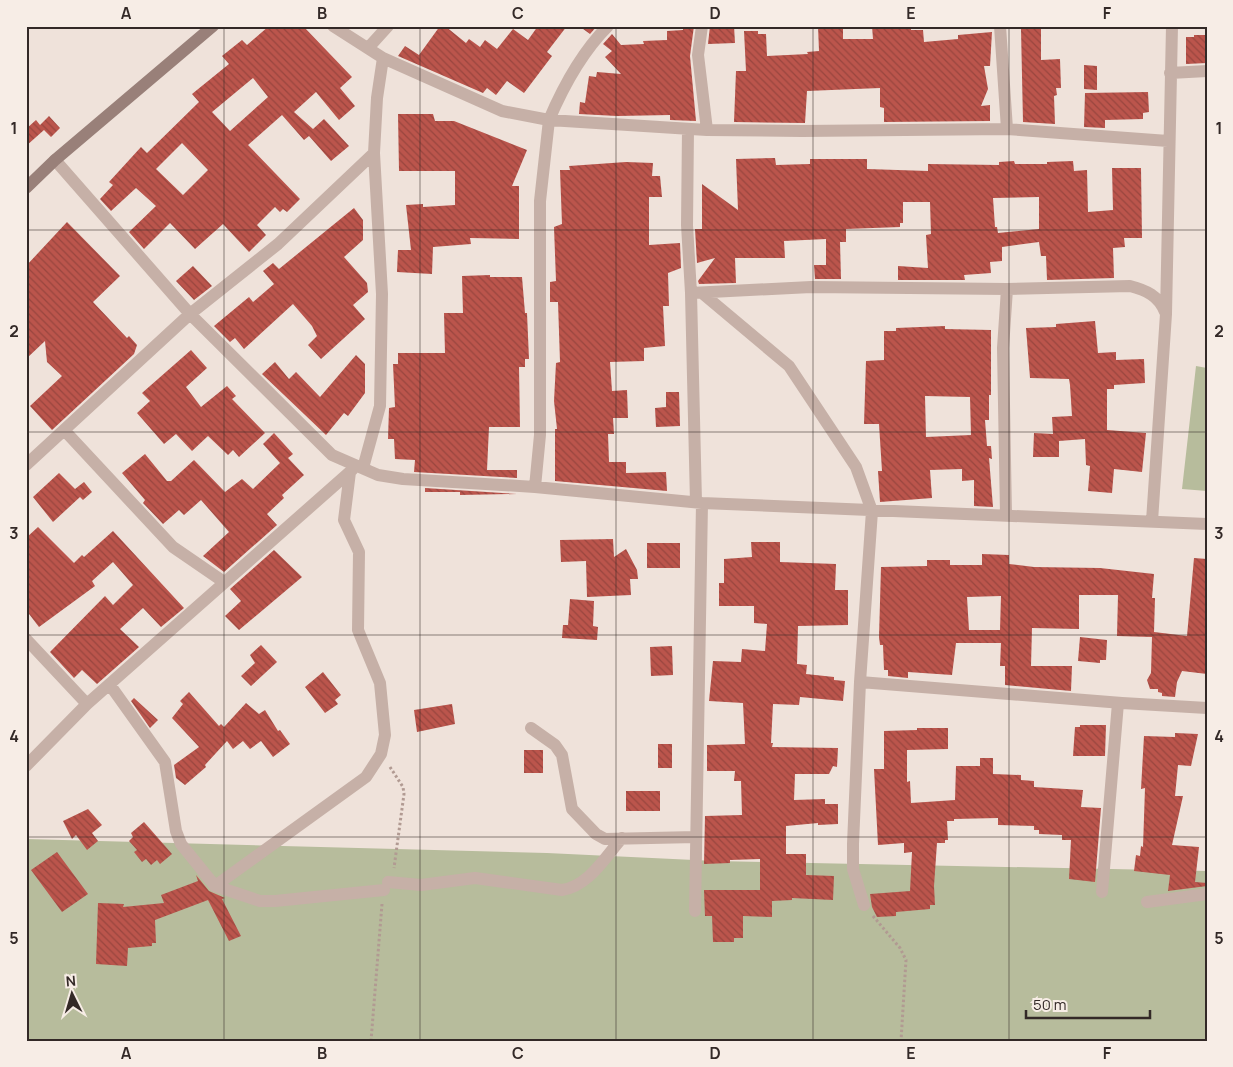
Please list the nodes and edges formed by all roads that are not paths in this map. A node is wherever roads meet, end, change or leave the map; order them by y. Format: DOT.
graph roads {
  1 [pos="213,26"];
  2 [pos="333,26"];
  3 [pos="388,26"];
  4 [pos="608,26"];
  5 [pos="702,26"];
  6 [pos="1000,26"];
  7 [pos="1171,27"];
  8 [pos="370,47"];
  9 [pos="383,58"];
  10 [pos="1207,71"];
  11 [pos="1170,73"];
  12 [pos="549,120"];
  13 [pos="688,129"];
  14 [pos="1007,129"];
  15 [pos="707,130"];
  16 [pos="1168,140"];
  17 [pos="374,153"];
  18 [pos="55,160"];
  19 [pos="26,188"];
  20 [pos="1007,289"];
  21 [pos="696,293"];
  22 [pos="190,314"];
  23 [pos="1166,314"];
  24 [pos="65,431"];
  25 [pos="26,464"];
  26 [pos="356,469"];
  27 [pos="535,487"];
  28 [pos="699,503"];
  29 [pos="872,511"];
  30 [pos="1006,515"];
  31 [pos="1152,521"];
  32 [pos="1207,524"];
  33 [pos="224,582"];
  34 [pos="26,639"];
  35 [pos="860,682"];
  36 [pos="110,685"];
  37 [pos="1118,703"];
  38 [pos="87,704"];
  39 [pos="1207,708"];
  40 [pos="531,728"];
  41 [pos="26,766"];
  42 [pos="696,837"];
  43 [pos="622,838"];
  44 [pos="215,886"];
  45 [pos="1102,892"];
  46 [pos="1207,894"];
  47 [pos="1147,902"];
  48 [pos="864,905"];
  49 [pos="695,910"];
  1 -- 18 [label="main road"];
  2 -- 8 [label="street"];
  3 -- 8 [label="street"];
  4 -- 12 [label="street"];
  5 -- 15 [label="street"];
  6 -- 14 [label="street"];
  7 -- 11 [label="street"];
  8 -- 9 [label="street"];
  9 -- 12 [label="street"];
  9 -- 17 [label="street"];
  10 -- 11 [label="street"];
  11 -- 16 [label="street"];
  12 -- 13 [label="street"];
  12 -- 27 [label="street"];
  13 -- 15 [label="street"];
  13 -- 21 [label="street"];
  14 -- 15 [label="street"];
  14 -- 16 [label="street"];
  16 -- 23 [label="street"];
  17 -- 22 [label="street"];
  17 -- 26 [label="street"];
  18 -- 19 [label="main road"];
  18 -- 22 [label="street"];
  20 -- 21 [label="street"];
  20 -- 23 [label="street"];
  20 -- 30 [label="street"];
  21 -- 28 [label="street"];
  21 -- 29 [label="street"];
  22 -- 24 [label="street"];
  22 -- 26 [label="street"];
  23 -- 31 [label="street"];
  24 -- 25 [label="street"];
  24 -- 33 [label="street"];
  26 -- 27 [label="street"];
  26 -- 33 [label="street"];
  26 -- 44 [label="street"];
  27 -- 28 [label="street"];
  28 -- 29 [label="street"];
  28 -- 42 [label="street"];
  29 -- 30 [label="street"];
  29 -- 35 [label="street"];
  30 -- 31 [label="street"];
  31 -- 32 [label="street"];
  33 -- 36 [label="street"];
  34 -- 38 [label="street"];
  35 -- 37 [label="street"];
  35 -- 48 [label="street"];
  36 -- 38 [label="street"];
  36 -- 44 [label="street"];
  37 -- 39 [label="street"];
  37 -- 45 [label="street"];
  38 -- 41 [label="street"];
  40 -- 43 [label="street"];
  42 -- 43 [label="street"];
  42 -- 49 [label="street"];
  43 -- 44 [label="street"];
  46 -- 47 [label="street"];
}
